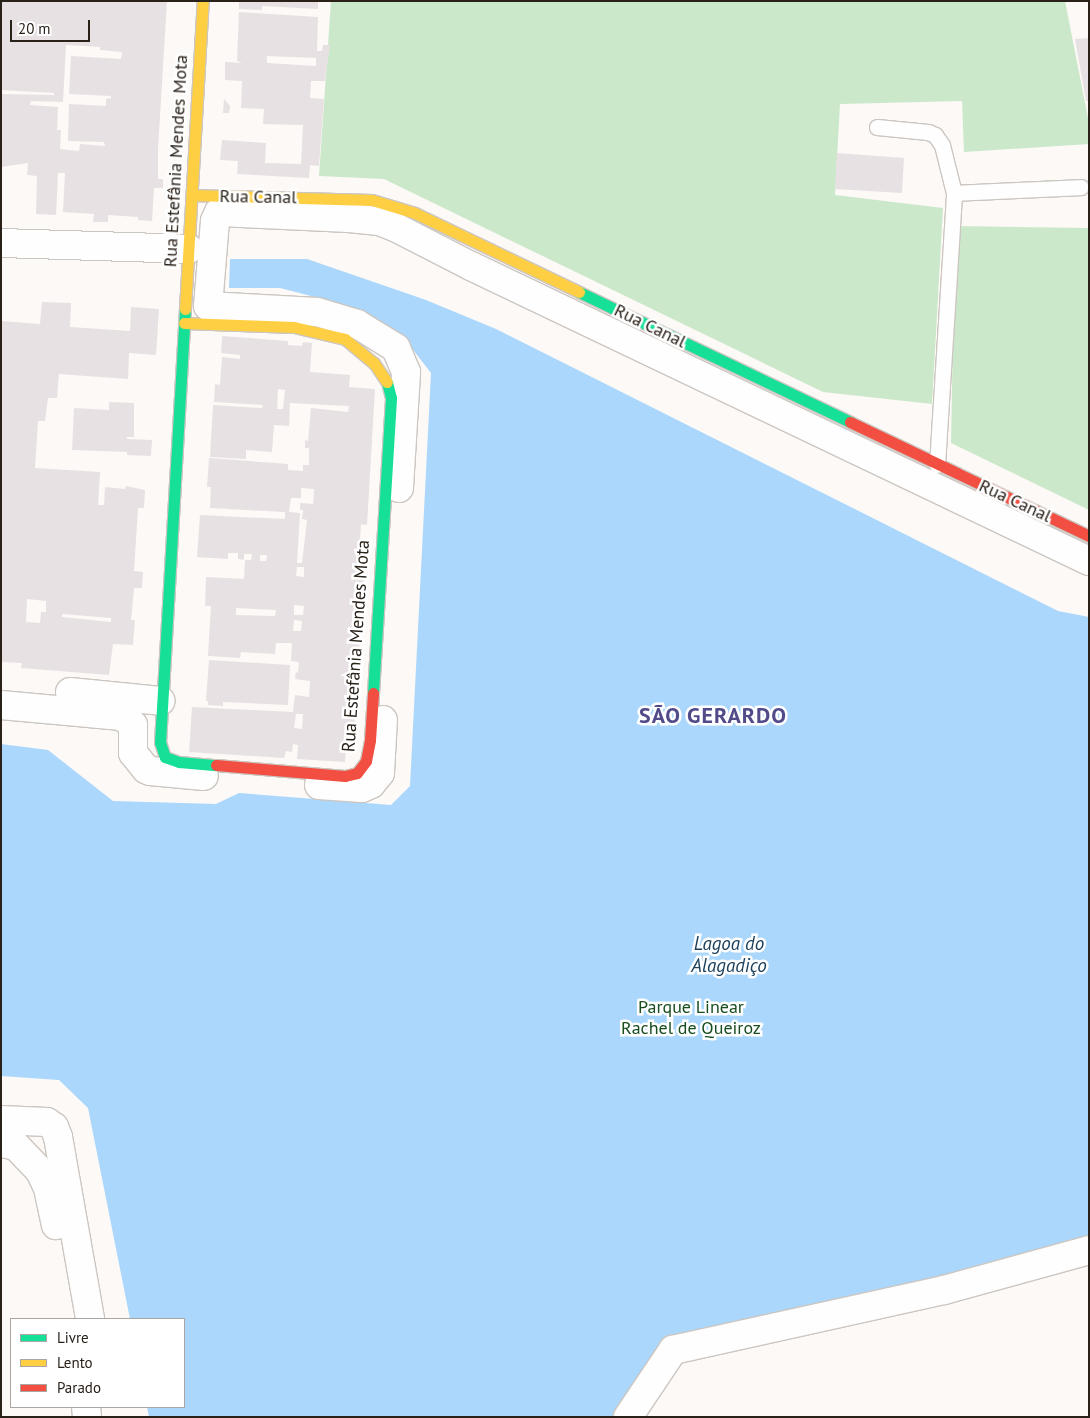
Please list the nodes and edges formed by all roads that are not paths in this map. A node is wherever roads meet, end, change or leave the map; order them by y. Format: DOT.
graph roads {
  1 [pos="203,1"];
  2 [pos="877,127"];
  3 [pos="1081,187"];
  4 [pos="954,193"];
  5 [pos="192,195"];
  6 [pos="1,242"];
  7 [pos="189,250"];
  8 [pos="184,323"];
  9 [pos="937,465"];
  10 [pos="1089,536"];
  11 [pos="1089,561"];
  12 [pos="1,686"];
  13 [pos="161,701"];
  14 [pos="1,705"];
  15 [pos="1,1120"];
  16 [pos="1,1144"];
  17 [pos="1089,1250"];
  18 [pos="71,1318"];
  19 [pos="90,1318"];
  20 [pos="628,1417"];
  1 -- 5 [label="street, Rua Estefânia Mendes Mota"];
  2 -- 4 [label="lane"];
  3 -- 4 [label="lane"];
  4 -- 9 [label="lane"];
  5 -- 7 [label="street, Rua Estefânia Mendes Mota"];
  5 -- 9 [label="street, Rua Canal"];
  6 -- 7 [label="street"];
  7 -- 8 [label="street, Rua Estefânia Mendes Mota"];
  8 -- 13 [label="street, Rua Estefânia Mendes Mota"];
  8 -- 13 [label="street, Rua Estefânia Mendes Mota"];
  9 -- 10 [label="street, Rua Canal"];
  11 -- 14 [label="street"];
  12 -- 13 [label="street"];
  15 -- 19 [label="street"];
  16 -- 18 [label="street"];
  17 -- 20 [label="street"];
}
